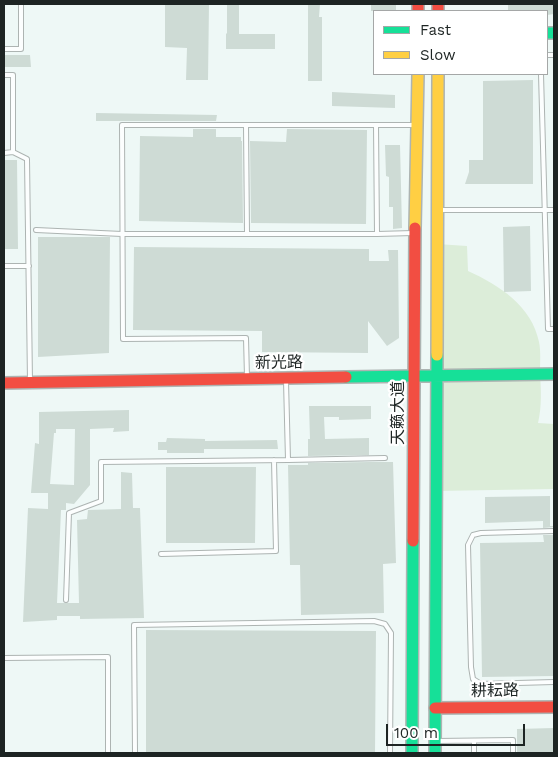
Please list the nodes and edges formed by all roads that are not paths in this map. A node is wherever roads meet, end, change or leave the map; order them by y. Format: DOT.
graph roads {
  1 [pos="21,4"];
  2 [pos="4,49"];
  3 [pos="4,75"];
  4 [pos="418,75"];
  5 [pos="438,75"];
  6 [pos="541,75"];
  7 [pos="246,125"];
  8 [pos="376,125"];
  9 [pos="417,125"];
  10 [pos="4,152"];
  11 [pos="13,152"];
  12 [pos="437,210"];
  13 [pos="544,210"];
  14 [pos="554,210"];
  15 [pos="36,230"];
  16 [pos="414,233"];
  17 [pos="122,234"];
  18 [pos="247,234"];
  19 [pos="377,234"];
  20 [pos="4,266"];
  21 [pos="29,266"];
  22 [pos="554,329"];
  23 [pos="554,374"];
  24 [pos="436,376"];
  25 [pos="415,377"];
  26 [pos="286,379"];
  27 [pos="248,380"];
  28 [pos="4,383"];
  29 [pos="30,383"];
  30 [pos="385,458"];
  31 [pos="274,460"];
  32 [pos="288,460"];
  33 [pos="554,531"];
  34 [pos="161,554"];
  35 [pos="66,600"];
  36 [pos="4,658"];
  37 [pos="554,682"];
  38 [pos="554,707"];
  39 [pos="436,708"];
  40 [pos="474,740"];
  41 [pos="435,747"];
  42 [pos="108,753"];
  43 [pos="135,753"];
  44 [pos="390,753"];
  45 [pos="412,753"];
  46 [pos="474,753"];
  47 [pos="513,753"];
  1 -- 2 [label="lane"];
  3 -- 11 [label="lane"];
  4 -- 9 [label="main road, 天籁大道"];
  5 -- 12 [label="main road"];
  6 -- 13 [label="lane"];
  7 -- 8 [label="lane"];
  7 -- 17 [label="lane"];
  7 -- 18 [label="lane"];
  8 -- 9 [label="lane"];
  8 -- 19 [label="lane"];
  9 -- 16 [label="main road, 天籁大道"];
  10 -- 11 [label="lane"];
  11 -- 21 [label="lane"];
  12 -- 13 [label="lane"];
  12 -- 24 [label="main road"];
  13 -- 14 [label="lane"];
  13 -- 22 [label="lane"];
  15 -- 17 [label="lane"];
  16 -- 19 [label="lane"];
  16 -- 25 [label="main road, 天籁大道"];
  17 -- 18 [label="lane"];
  17 -- 27 [label="lane"];
  18 -- 19 [label="lane"];
  20 -- 21 [label="lane"];
  21 -- 29 [label="lane"];
  23 -- 24 [label="main road, 新光路"];
  24 -- 25 [label="main road, 新光路"];
  24 -- 39 [label="main road"];
  25 -- 26 [label="main road, 新光路"];
  25 -- 45 [label="main road, 天籁大道"];
  26 -- 27 [label="main road, 新光路"];
  26 -- 32 [label="lane"];
  27 -- 29 [label="main road, 新光路"];
  28 -- 29 [label="main road, 新光路"];
  30 -- 32 [label="lane"];
  31 -- 32 [label="lane"];
  31 -- 34 [label="lane"];
  31 -- 35 [label="lane"];
  33 -- 37 [label="lane"];
  36 -- 42 [label="lane"];
  38 -- 39 [label="main road, 耕耘路"];
  39 -- 41 [label="main road"];
  40 -- 41 [label="lane"];
  40 -- 46 [label="lane"];
  40 -- 47 [label="lane"];
  43 -- 44 [label="lane"];
}
